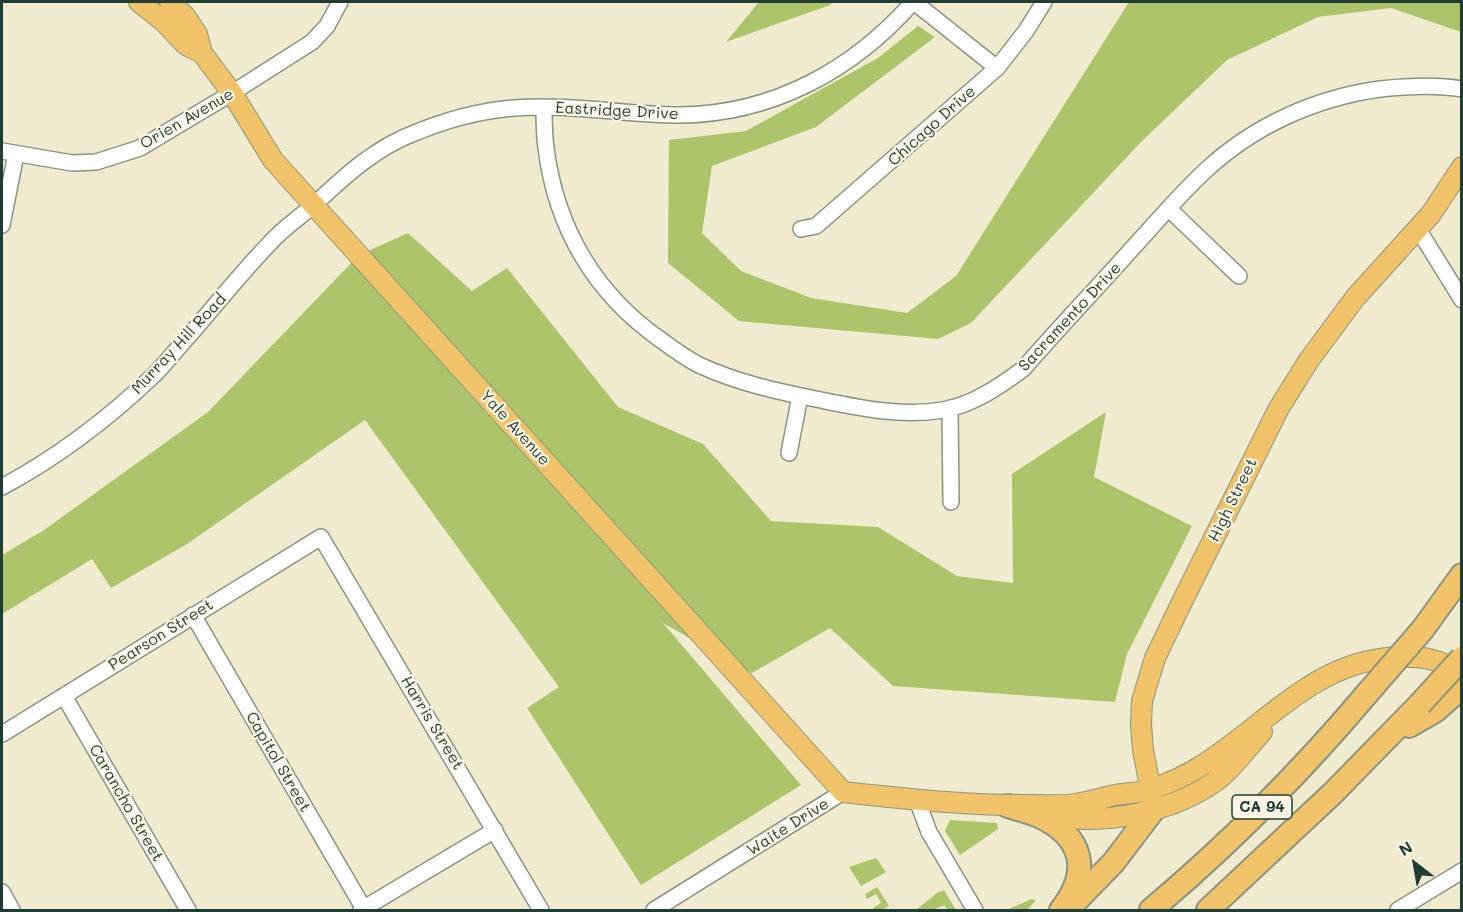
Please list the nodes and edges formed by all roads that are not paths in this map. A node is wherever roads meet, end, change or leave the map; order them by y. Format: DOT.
graph roads {
  1 [pos="139,2"];
  2 [pos="170,2"];
  3 [pos="340,2"];
  4 [pos="914,2"];
  5 [pos="1044,2"];
  6 [pos="202,53"];
  7 [pos="997,68"];
  8 [pos="1461,89"];
  9 [pos="232,93"];
  10 [pos="544,107"];
  11 [pos="9,153"];
  12 [pos="1461,167"];
  13 [pos="314,205"];
  14 [pos="1169,209"];
  15 [pos="2,225"];
  16 [pos="801,229"];
  17 [pos="1418,229"];
  18 [pos="1239,276"];
  19 [pos="1461,300"];
  20 [pos="800,396"];
  21 [pos="950,408"];
  22 [pos="789,453"];
  23 [pos="2,487"];
  24 [pos="951,502"];
  25 [pos="321,537"];
  26 [pos="1461,575"];
  27 [pos="1461,587"];
  28 [pos="193,615"];
  29 [pos="1424,629"];
  30 [pos="1461,658"];
  31 [pos="1461,672"];
  32 [pos="1461,687"];
  33 [pos="64,696"];
  34 [pos="1427,708"];
  35 [pos="2,734"];
  36 [pos="843,792"];
  37 [pos="1153,799"];
  38 [pos="917,800"];
  39 [pos="1008,806"];
  40 [pos="495,830"];
  41 [pos="1461,871"];
  42 [pos="2,892"];
  43 [pos="12,910"];
  44 [pos="188,910"];
  45 [pos="363,910"];
  46 [pos="541,910"];
  47 [pos="654,910"];
  48 [pos="975,910"];
  49 [pos="1061,910"];
  50 [pos="1066,910"];
  51 [pos="1151,910"];
  52 [pos="1208,910"];
  53 [pos="1398,910"];
  1 -- 6 [label="main road, Yale Avenue"];
  2 -- 6 [label="main road, Yale Avenue"];
  3 -- 9 [label="street, Orien Avenue"];
  4 -- 7 [label="street"];
  4 -- 10 [label="street, Eastridge Drive"];
  5 -- 7 [label="street, Chicago Drive"];
  6 -- 9 [label="main road, Yale Avenue"];
  7 -- 16 [label="street, Chicago Drive"];
  8 -- 14 [label="street, Sacramento Drive"];
  9 -- 11 [label="street, Orien Avenue"];
  9 -- 13 [label="main road, Yale Avenue"];
  10 -- 13 [label="street, Eastridge Drive"];
  10 -- 20 [label="street, Sacramento Drive"];
  11 -- 15 [label="street"];
  12 -- 17 [label="main road, High Street"];
  13 -- 23 [label="street, Murray Hill Road"];
  13 -- 36 [label="main road, Yale Avenue"];
  14 -- 18 [label="street"];
  14 -- 21 [label="street, Sacramento Drive"];
  17 -- 19 [label="street"];
  17 -- 37 [label="main road, High Street"];
  20 -- 21 [label="street, Sacramento Drive"];
  20 -- 22 [label="street"];
  21 -- 24 [label="street"];
  25 -- 28 [label="street, Pearson Street"];
  25 -- 40 [label="street, Harris Street"];
  26 -- 29 [label="highway"];
  27 -- 29 [label="highway, CA 94"];
  28 -- 33 [label="street, Pearson Street"];
  28 -- 45 [label="street, Capitol Street"];
  29 -- 51 [label="highway, CA 94, bridge"];
  30 -- 34 [label="highway, CA 94, bridge"];
  31 -- 37 [label="main road, Waite Drive"];
  32 -- 34 [label="highway"];
  33 -- 35 [label="street, Pearson Street"];
  33 -- 44 [label="street, Carancho Street"];
  34 -- 52 [label="highway, CA 94"];
  36 -- 38 [label="main road, Waite Drive"];
  36 -- 47 [label="street, Waite Drive"];
  37 -- 39 [label="main road, Waite Drive"];
  37 -- 50 [label="highway"];
  38 -- 39 [label="main road, Waite Drive"];
  38 -- 48 [label="street"];
  39 -- 49 [label="highway"];
  40 -- 45 [label="street"];
  40 -- 46 [label="street, Harris Street"];
  41 -- 53 [label="street"];
  42 -- 43 [label="street"];
}
